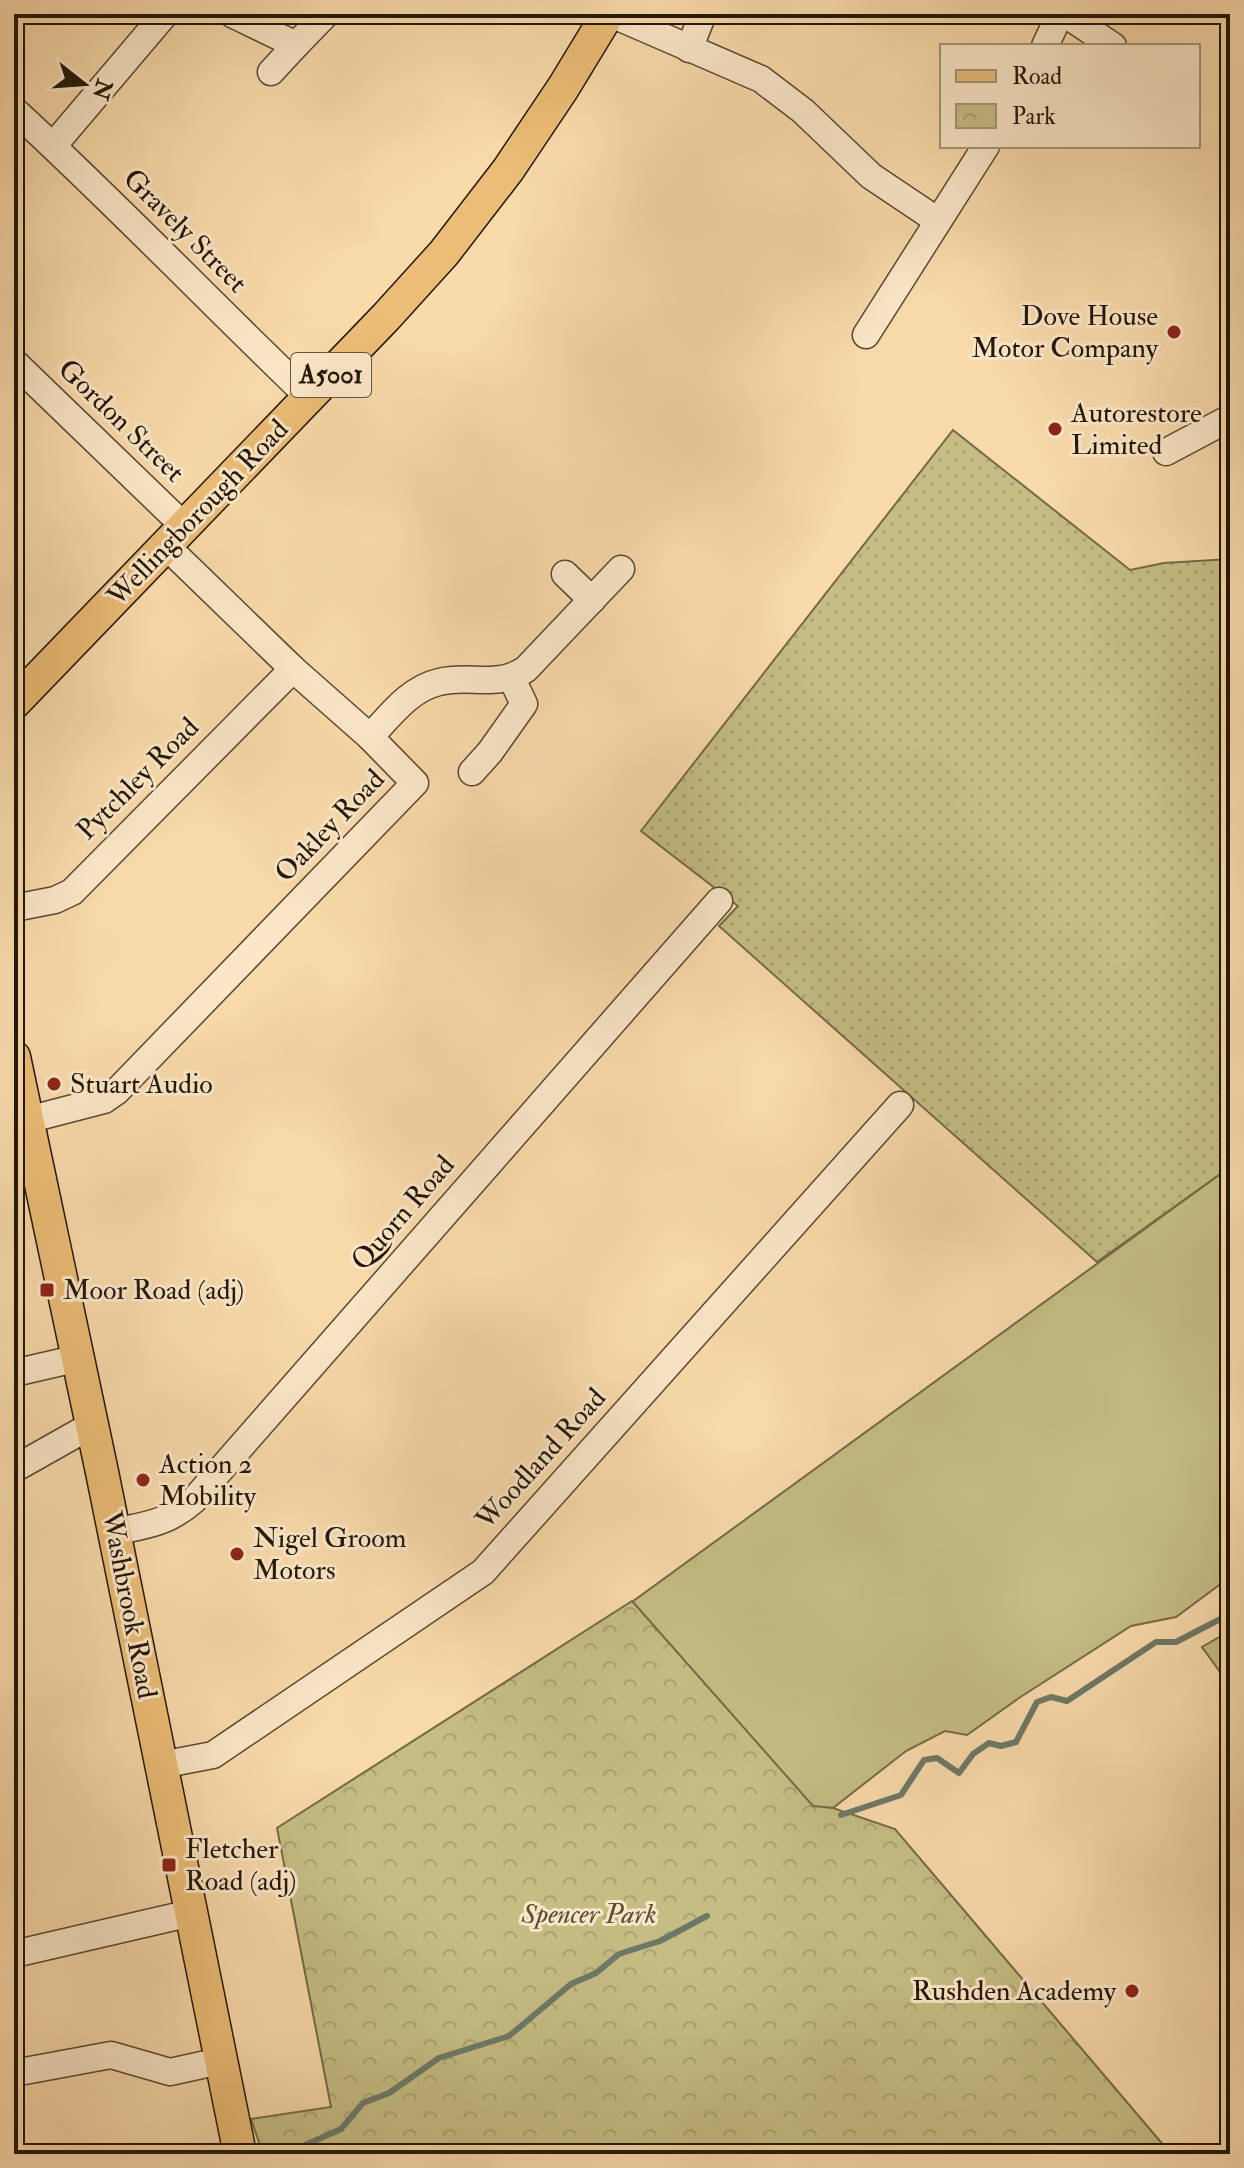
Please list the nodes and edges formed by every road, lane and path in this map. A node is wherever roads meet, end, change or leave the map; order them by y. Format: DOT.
graph roads {
  1 [pos="165,14"];
  2 [pos="232,14"];
  3 [pos="326,14"];
  4 [pos="609,14"];
  5 [pos="703,14"];
  6 [pos="1062,14"];
  7 [pos="1046,44"];
  8 [pos="1110,44"];
  9 [pos="296,45"];
  10 [pos="689,49"];
  11 [pos="271,72"];
  12 [pos="14,110"];
  13 [pos="53,146"];
  14 [pos="985,148"];
  15 [pos="938,221"];
  16 [pos="866,335"];
  17 [pos="14,362"];
  18 [pos="309,397"];
  19 [pos="1230,418"];
  20 [pos="1166,452"];
  21 [pos="175,536"];
  22 [pos="621,569"];
  23 [pos="565,574"];
  24 [pos="592,600"];
  25 [pos="293,669"];
  26 [pos="512,679"];
  27 [pos="14,703"];
  28 [pos="370,737"];
  29 [pos="472,772"];
  30 [pos="719,901"];
  31 [pos="14,908"];
  32 [pos="14,1057"];
  33 [pos="900,1105"];
  34 [pos="27,1120"];
  35 [pos="79,1358"];
  36 [pos="14,1373"];
  37 [pos="92,1425"];
  38 [pos="14,1469"];
  39 [pos="114,1532"];
  40 [pos="161,1765"];
  41 [pos="191,1913"];
  42 [pos="14,1954"];
  43 [pos="220,2061"];
  44 [pos="14,2073"];
  45 [pos="240,2154"];
  1 -- 13 [label="street"];
  2 -- 9 [label="street"];
  3 -- 9 [label="street"];
  4 -- 10 [label="street"];
  4 -- 18 [label="main road, Wellingborough Road / A5001"];
  5 -- 10 [label="street"];
  6 -- 7 [label="street"];
  6 -- 8 [label="street"];
  9 -- 11 [label="street"];
  10 -- 15 [label="street"];
  12 -- 13 [label="street, Gravely Street"];
  13 -- 18 [label="street, Gravely Street"];
  14 -- 15 [label="street"];
  15 -- 16 [label="street"];
  17 -- 21 [label="street, Gordon Street"];
  18 -- 21 [label="main road, Wellingborough Road / A5001"];
  19 -- 20 [label="street"];
  21 -- 25 [label="street, Oakley Road"];
  21 -- 27 [label="main road, Wellingborough Road / A5001"];
  22 -- 24 [label="street"];
  23 -- 24 [label="street"];
  24 -- 26 [label="street"];
  25 -- 28 [label="street, Oakley Road"];
  25 -- 31 [label="street, Pytchley Road"];
  26 -- 28 [label="street"];
  26 -- 29 [label="street"];
  28 -- 34 [label="street, Oakley Road"];
  30 -- 39 [label="street, Quorn Road"];
  32 -- 34 [label="main road, Washbrook Road"];
  33 -- 40 [label="street, Woodland Road"];
  34 -- 35 [label="main road, Washbrook Road"];
  35 -- 36 [label="street"];
  35 -- 37 [label="main road, Washbrook Road"];
  37 -- 38 [label="street"];
  37 -- 39 [label="main road, Washbrook Road"];
  39 -- 40 [label="main road, Washbrook Road"];
  40 -- 41 [label="main road, Washbrook Road"];
  41 -- 42 [label="street"];
  41 -- 43 [label="main road, Washbrook Road"];
  43 -- 44 [label="street"];
  43 -- 45 [label="main road, Washbrook Road"];
}
